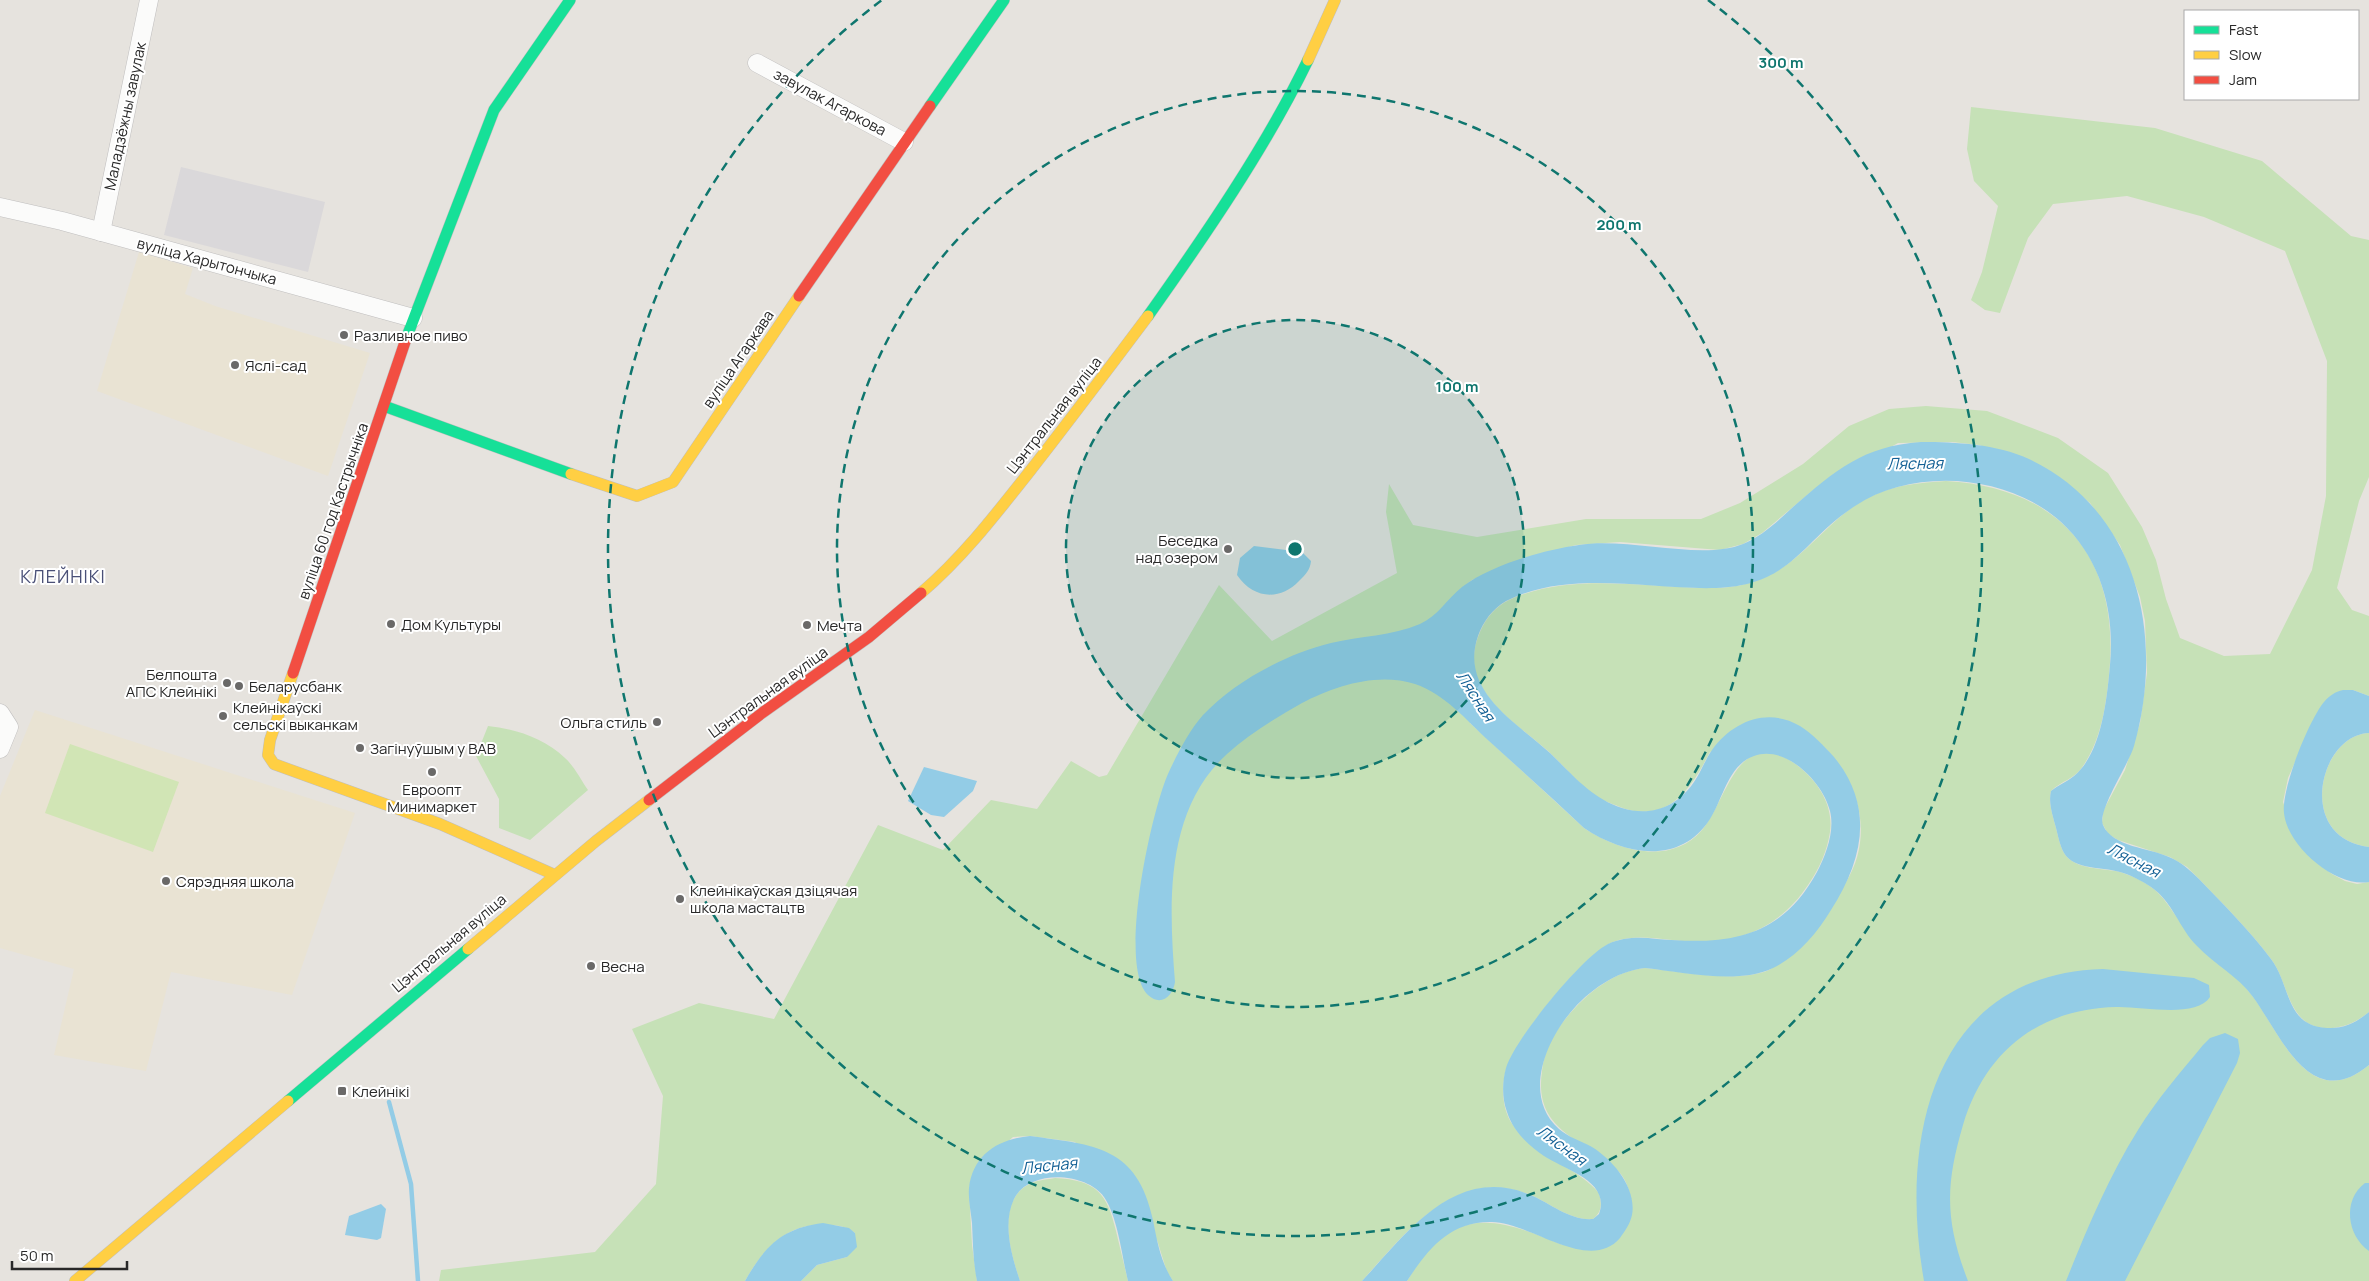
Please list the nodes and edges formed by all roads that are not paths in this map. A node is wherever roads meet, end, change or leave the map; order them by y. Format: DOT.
graph roads {
  1 [pos="149,0"];
  2 [pos="570,0"];
  3 [pos="1004,0"];
  4 [pos="1335,0"];
  5 [pos="757,63"];
  6 [pos="904,142"];
  7 [pos="0,206"];
  8 [pos="101,232"];
  9 [pos="413,318"];
  10 [pos="384,406"];
  11 [pos="0,713"];
  12 [pos="0,749"];
  13 [pos="555,875"];
  14 [pos="75,1281"];
  1 -- 8 [label="street, Маладзёжны завулак"];
  2 -- 9 [label="street, вуліца 60 год Кастрычніка"];
  3 -- 6 [label="street, вуліца Агаркава"];
  4 -- 13 [label="street, Цэнтральная вуліца"];
  5 -- 6 [label="street, завулак Агаркова"];
  6 -- 10 [label="street, вуліца Агаркава"];
  7 -- 8 [label="street, вуліца Харытончыка"];
  8 -- 9 [label="street, вуліца Харытончыка"];
  9 -- 10 [label="street, вуліца 60 год Кастрычніка"];
  10 -- 13 [label="street, вуліца 60 год Кастрычніка"];
  11 -- 12 [label="street"];
  13 -- 14 [label="street, Цэнтральная вуліца"];
}
